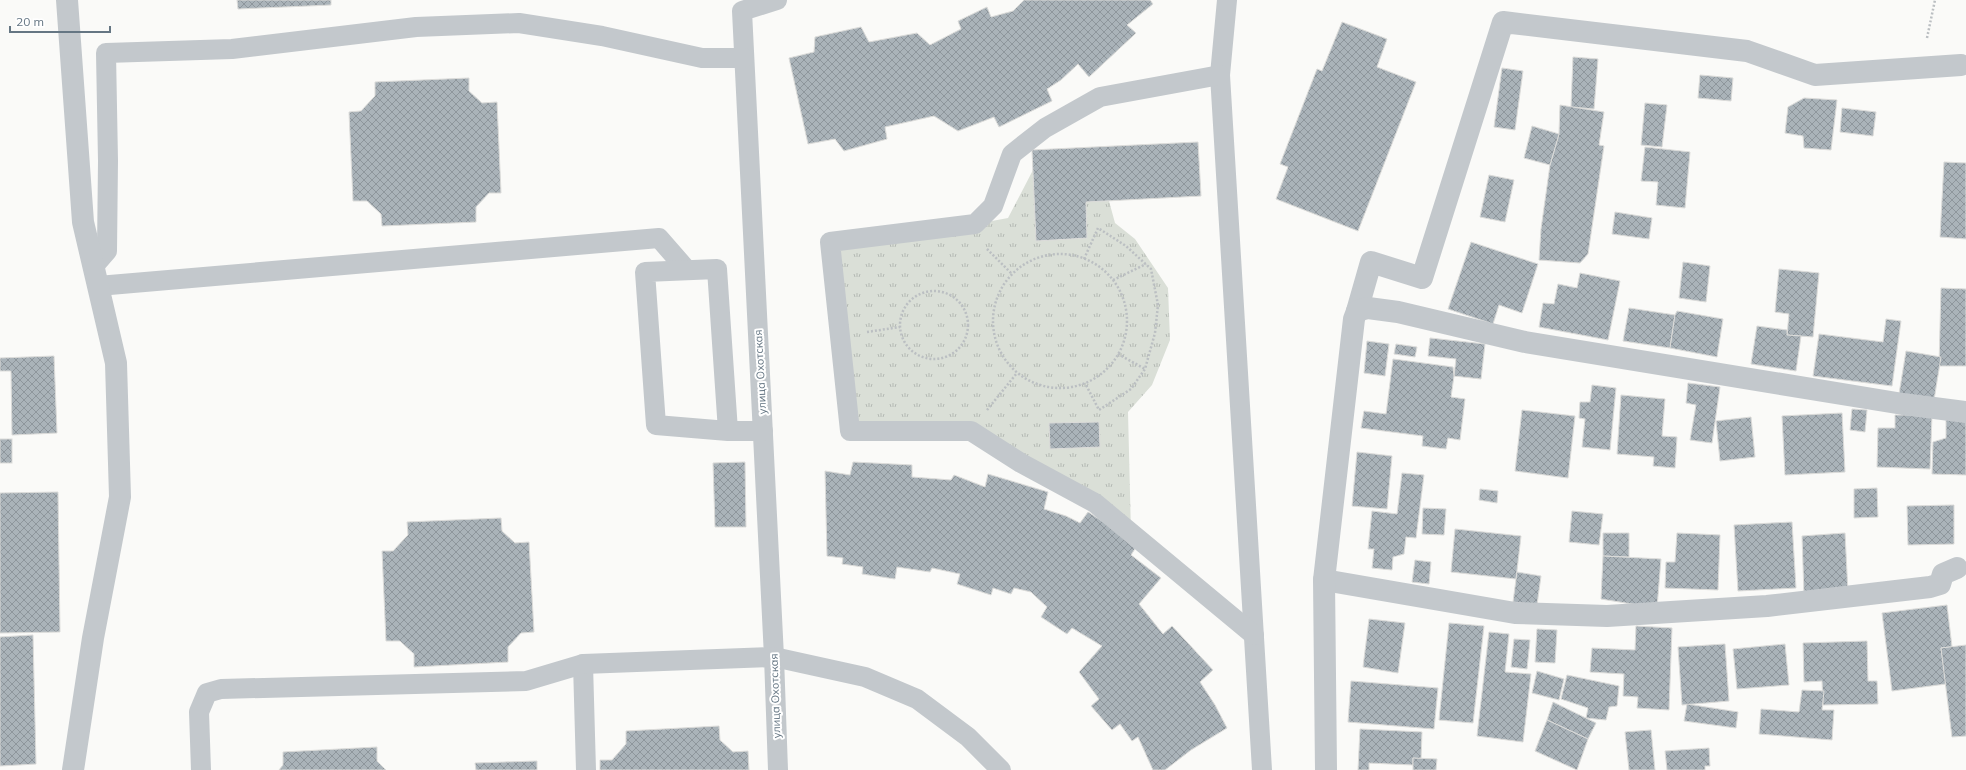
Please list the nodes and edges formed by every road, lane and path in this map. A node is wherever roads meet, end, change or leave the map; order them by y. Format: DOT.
graph roads {
  1 [pos="67,0"];
  2 [pos="777,0"];
  3 [pos="1227,0"];
  4 [pos="1935,0"];
  5 [pos="742,5"];
  6 [pos="744,58"];
  7 [pos="1961,65"];
  8 [pos="1921,68"];
  9 [pos="1220,75"];
  10 [pos="1084,259"];
  11 [pos="1146,264"];
  12 [pos="686,269"];
  13 [pos="96,276"];
  14 [pos="1113,280"];
  15 [pos="1358,311"];
  16 [pos="900,327"];
  17 [pos="839,336"];
  18 [pos="1118,354"];
  19 [pos="1145,369"];
  20 [pos="1017,373"];
  21 [pos="1085,383"];
  22 [pos="1966,412"];
  23 [pos="728,431"];
  24 [pos="763,431"];
  25 [pos="971,431"];
  26 [pos="1958,568"];
  27 [pos="1324,580"];
  28 [pos="1254,635"];
  29 [pos="774,657"];
  30 [pos="583,664"];
  31 [pos="73,770"];
  32 [pos="202,770"];
  33 [pos="586,770"];
  34 [pos="778,770"];
  35 [pos="1001,770"];
  36 [pos="1262,770"];
  37 [pos="1326,770"];
  1 -- 13 [label="street"];
  2 -- 5 [label="lane, улица Охотская"];
  3 -- 9 [label="lane"];
  4 -- 8 [label="path"];
  5 -- 6 [label="lane, улица Охотская"];
  6 -- 13 [label="lane"];
  6 -- 24 [label="lane, улица Охотская"];
  7 -- 8 [label="street"];
  8 -- 15 [label="street"];
  9 -- 17 [label="lane"];
  9 -- 28 [label="lane"];
  10 -- 11 [label="path"];
  10 -- 14 [label="path"];
  10 -- 20 [label="path"];
  11 -- 14 [label="path"];
  11 -- 19 [label="path"];
  12 -- 13 [label="lane"];
  12 -- 23 [label="lane"];
  12 -- 23 [label="lane"];
  13 -- 31 [label="street"];
  14 -- 18 [label="path"];
  15 -- 22 [label="street"];
  15 -- 27 [label="street"];
  16 -- 16 [label="path"];
  16 -- 17 [label="path"];
  17 -- 25 [label="lane"];
  18 -- 19 [label="path"];
  18 -- 21 [label="path"];
  19 -- 21 [label="path"];
  20 -- 21 [label="path"];
  20 -- 25 [label="path"];
  23 -- 24 [label="lane"];
  24 -- 29 [label="lane, улица Охотская"];
  25 -- 28 [label="lane"];
  26 -- 27 [label="street"];
  27 -- 37 [label="street"];
  28 -- 36 [label="lane"];
  29 -- 30 [label="lane"];
  29 -- 34 [label="lane, улица Охотская"];
  29 -- 35 [label="lane"];
  30 -- 32 [label="lane"];
  30 -- 33 [label="lane"];
}
